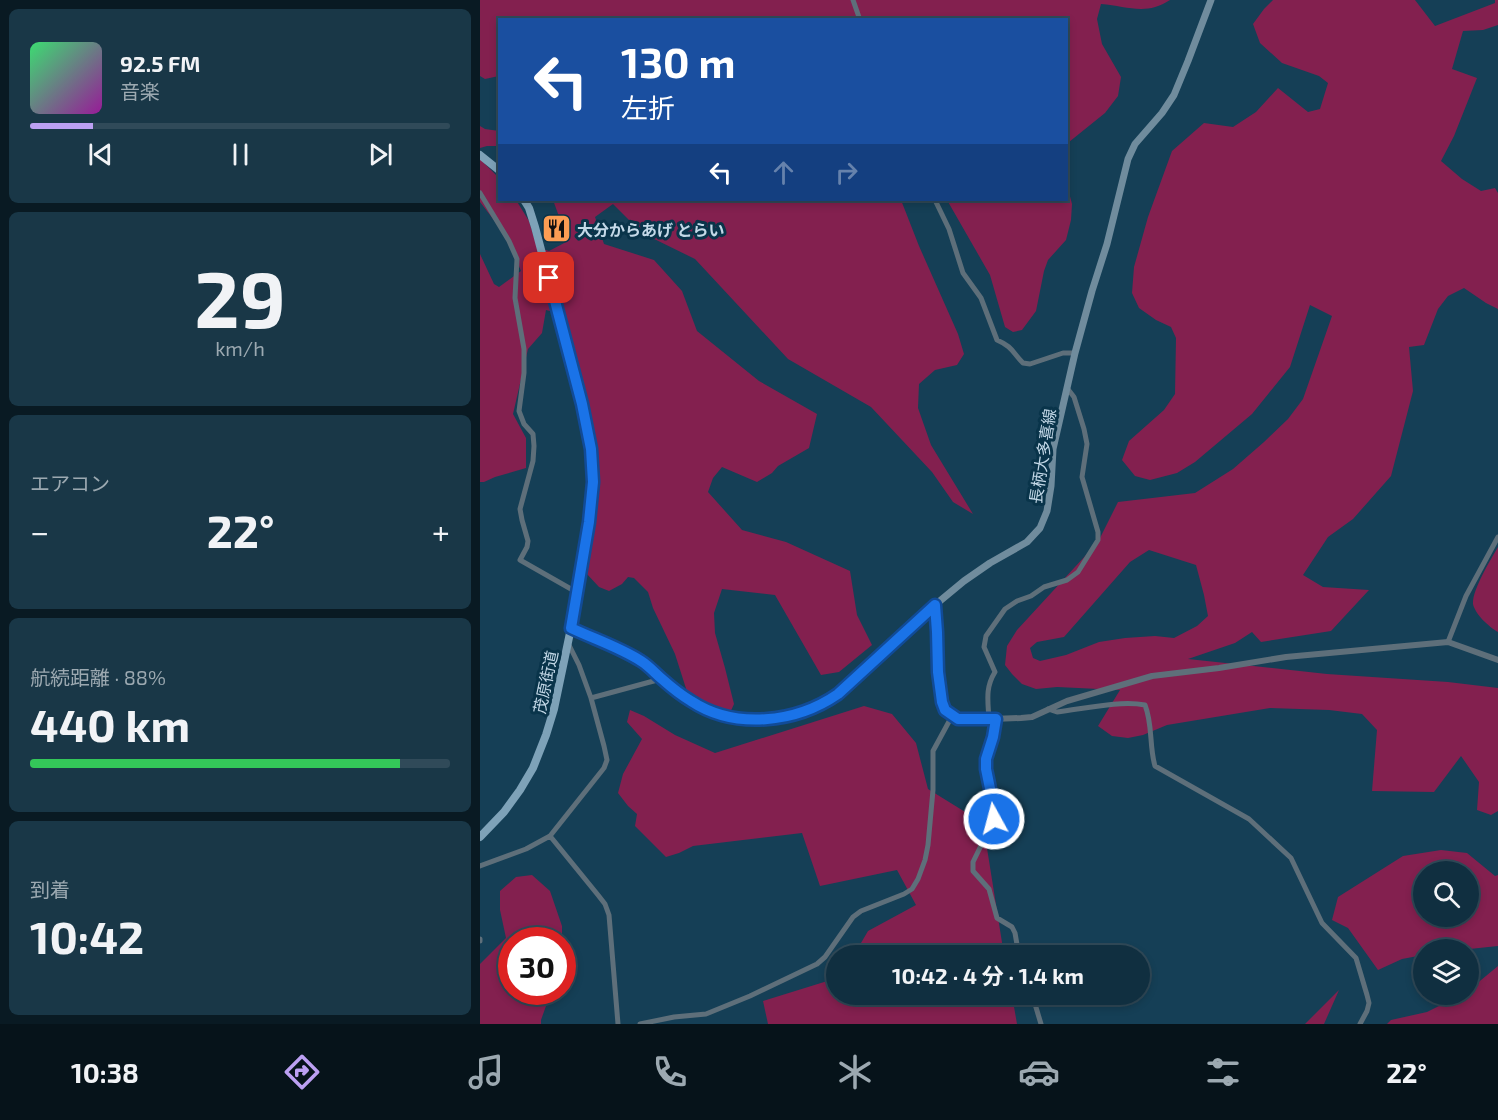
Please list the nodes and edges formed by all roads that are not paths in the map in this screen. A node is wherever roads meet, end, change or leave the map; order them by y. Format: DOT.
graph roads {
  1 [pos="853,0"];
  2 [pos="1211,0"];
  3 [pos="859,18"];
  4 [pos="480,154"];
  5 [pos="498,169"];
  6 [pos="480,194"];
  7 [pos="525,201"];
  8 [pos="935,201"];
  9 [pos="1075,353"];
  10 [pos="1067,388"];
  11 [pos="1498,537"];
  12 [pos="578,593"];
  13 [pos="935,605"];
  14 [pos="571,628"];
  15 [pos="567,642"];
  16 [pos="1448,642"];
  17 [pos="1498,660"];
  18 [pos="661,679"];
  19 [pos="591,698"];
  20 [pos="1048,709"];
  21 [pos="952,716"];
  22 [pos="992,720"];
  23 [pos="550,836"];
  24 [pos="480,837"];
  25 [pos="480,866"];
  26 [pos="1017,945"];
  27 [pos="1035,1005"];
  28 [pos="618,1024"];
  29 [pos="640,1024"];
  30 [pos="1041,1024"];
  31 [pos="1360,1024"];
  1 -- 3 [label="street"];
  2 -- 9 [label="main road, 長柄大多喜線"];
  4 -- 5 [label="main road"];
  6 -- 12 [label="street"];
  7 -- 12 [label="main road, 茂原街道"];
  8 -- 9 [label="street"];
  9 -- 10 [label="main road, 長柄大多喜線"];
  10 -- 13 [label="main road, 長柄大多喜線"];
  10 -- 22 [label="street"];
  11 -- 16 [label="street"];
  12 -- 14 [label="main road, 茂原街道"];
  13 -- 18 [label="main road, 長柄大多喜線"];
  13 -- 21 [label="street"];
  14 -- 15 [label="main road, 茂原街道"];
  14 -- 18 [label="main road, 長柄大多喜線"];
  15 -- 19 [label="street"];
  15 -- 24 [label="main road, 茂原街道"];
  16 -- 17 [label="street"];
  16 -- 20 [label="street"];
  18 -- 19 [label="street"];
  19 -- 23 [label="street"];
  20 -- 22 [label="street"];
  20 -- 31 [label="street"];
  21 -- 22 [label="street"];
  21 -- 29 [label="street"];
  22 -- 26 [label="street"];
  23 -- 25 [label="street"];
  23 -- 28 [label="street"];
  27 -- 30 [label="street"];
}
